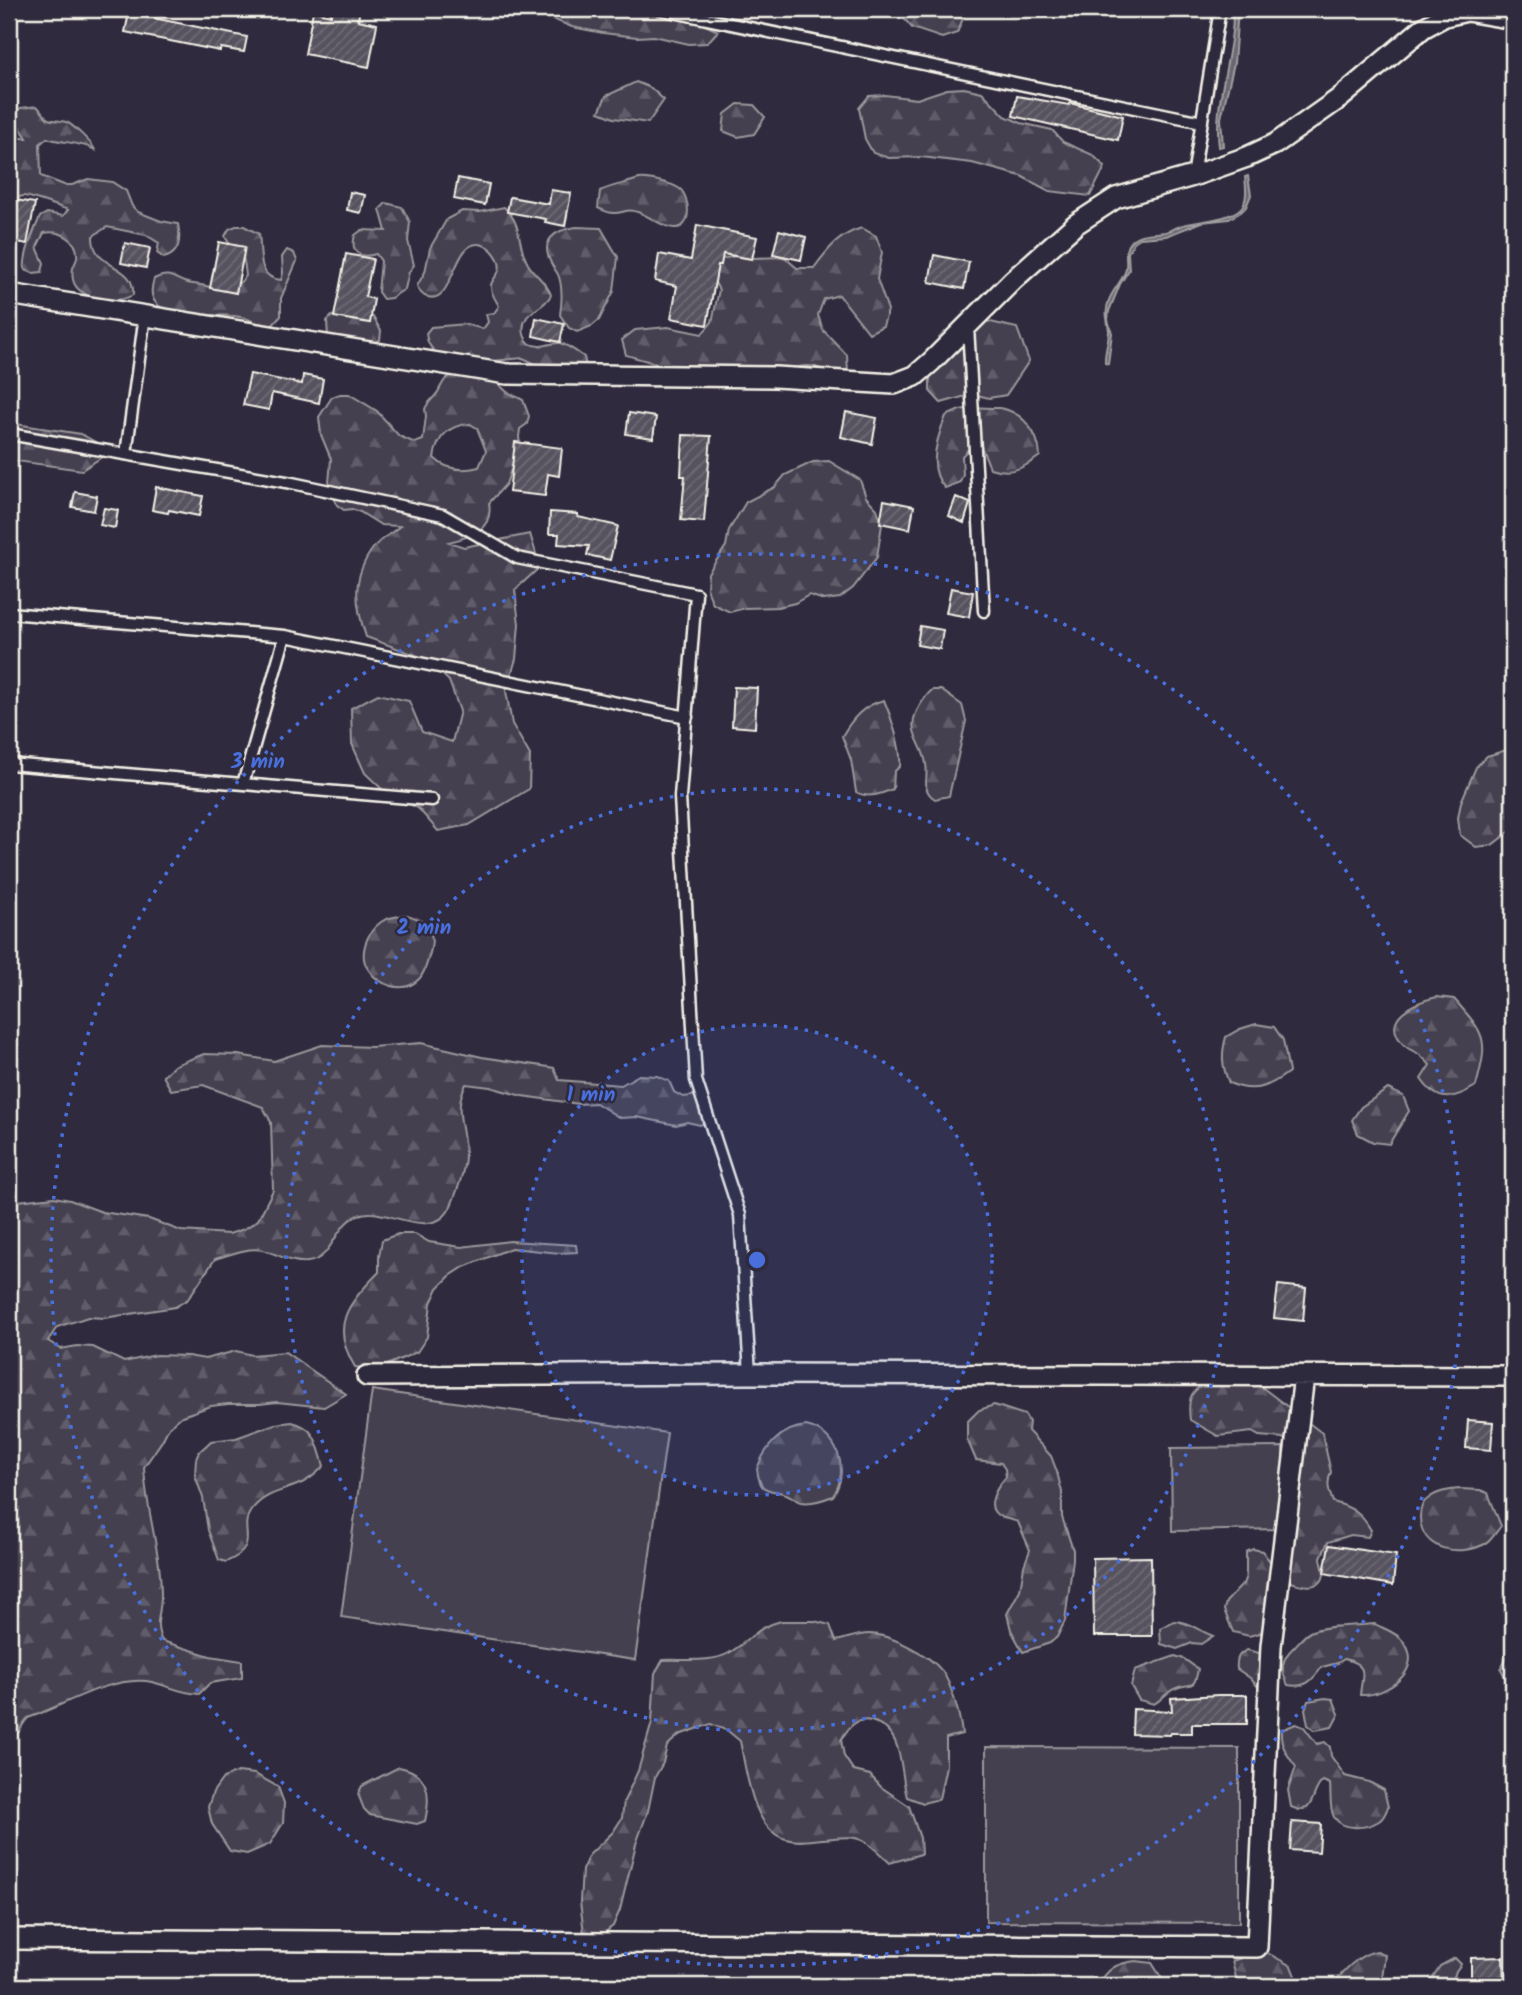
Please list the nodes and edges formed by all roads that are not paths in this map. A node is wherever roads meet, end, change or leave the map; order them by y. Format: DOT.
graph roads {
  1 [pos="659,9"];
  2 [pos="1220,9"];
  3 [pos="1513,19"];
  4 [pos="1202,122"];
  5 [pos="1193,176"];
  6 [pos="9,294"];
  7 [pos="145,314"];
  8 [pos="968,325"];
  9 [pos="9,434"];
  10 [pos="126,454"];
  11 [pos="984,611"];
  12 [pos="9,613"];
  13 [pos="285,636"];
  14 [pos="687,717"];
  15 [pos="9,764"];
  16 [pos="243,784"];
  17 [pos="432,800"];
  18 [pos="750,1374"];
  19 [pos="368,1376"];
  20 [pos="1304,1376"];
  21 [pos="1513,1376"];
  22 [pos="9,1939"];
  1 -- 4 [label="lane"];
  2 -- 4 [label="lane"];
  3 -- 5 [label="street"];
  4 -- 5 [label="lane"];
  5 -- 8 [label="street"];
  6 -- 7 [label="street"];
  7 -- 8 [label="street"];
  7 -- 10 [label="lane"];
  8 -- 11 [label="lane"];
  9 -- 10 [label="lane"];
  10 -- 14 [label="lane"];
  12 -- 13 [label="lane"];
  13 -- 14 [label="lane"];
  13 -- 16 [label="lane"];
  14 -- 18 [label="lane"];
  15 -- 16 [label="lane"];
  16 -- 17 [label="lane"];
  18 -- 19 [label="street"];
  18 -- 20 [label="street"];
  20 -- 21 [label="street"];
  20 -- 22 [label="street"];
}
